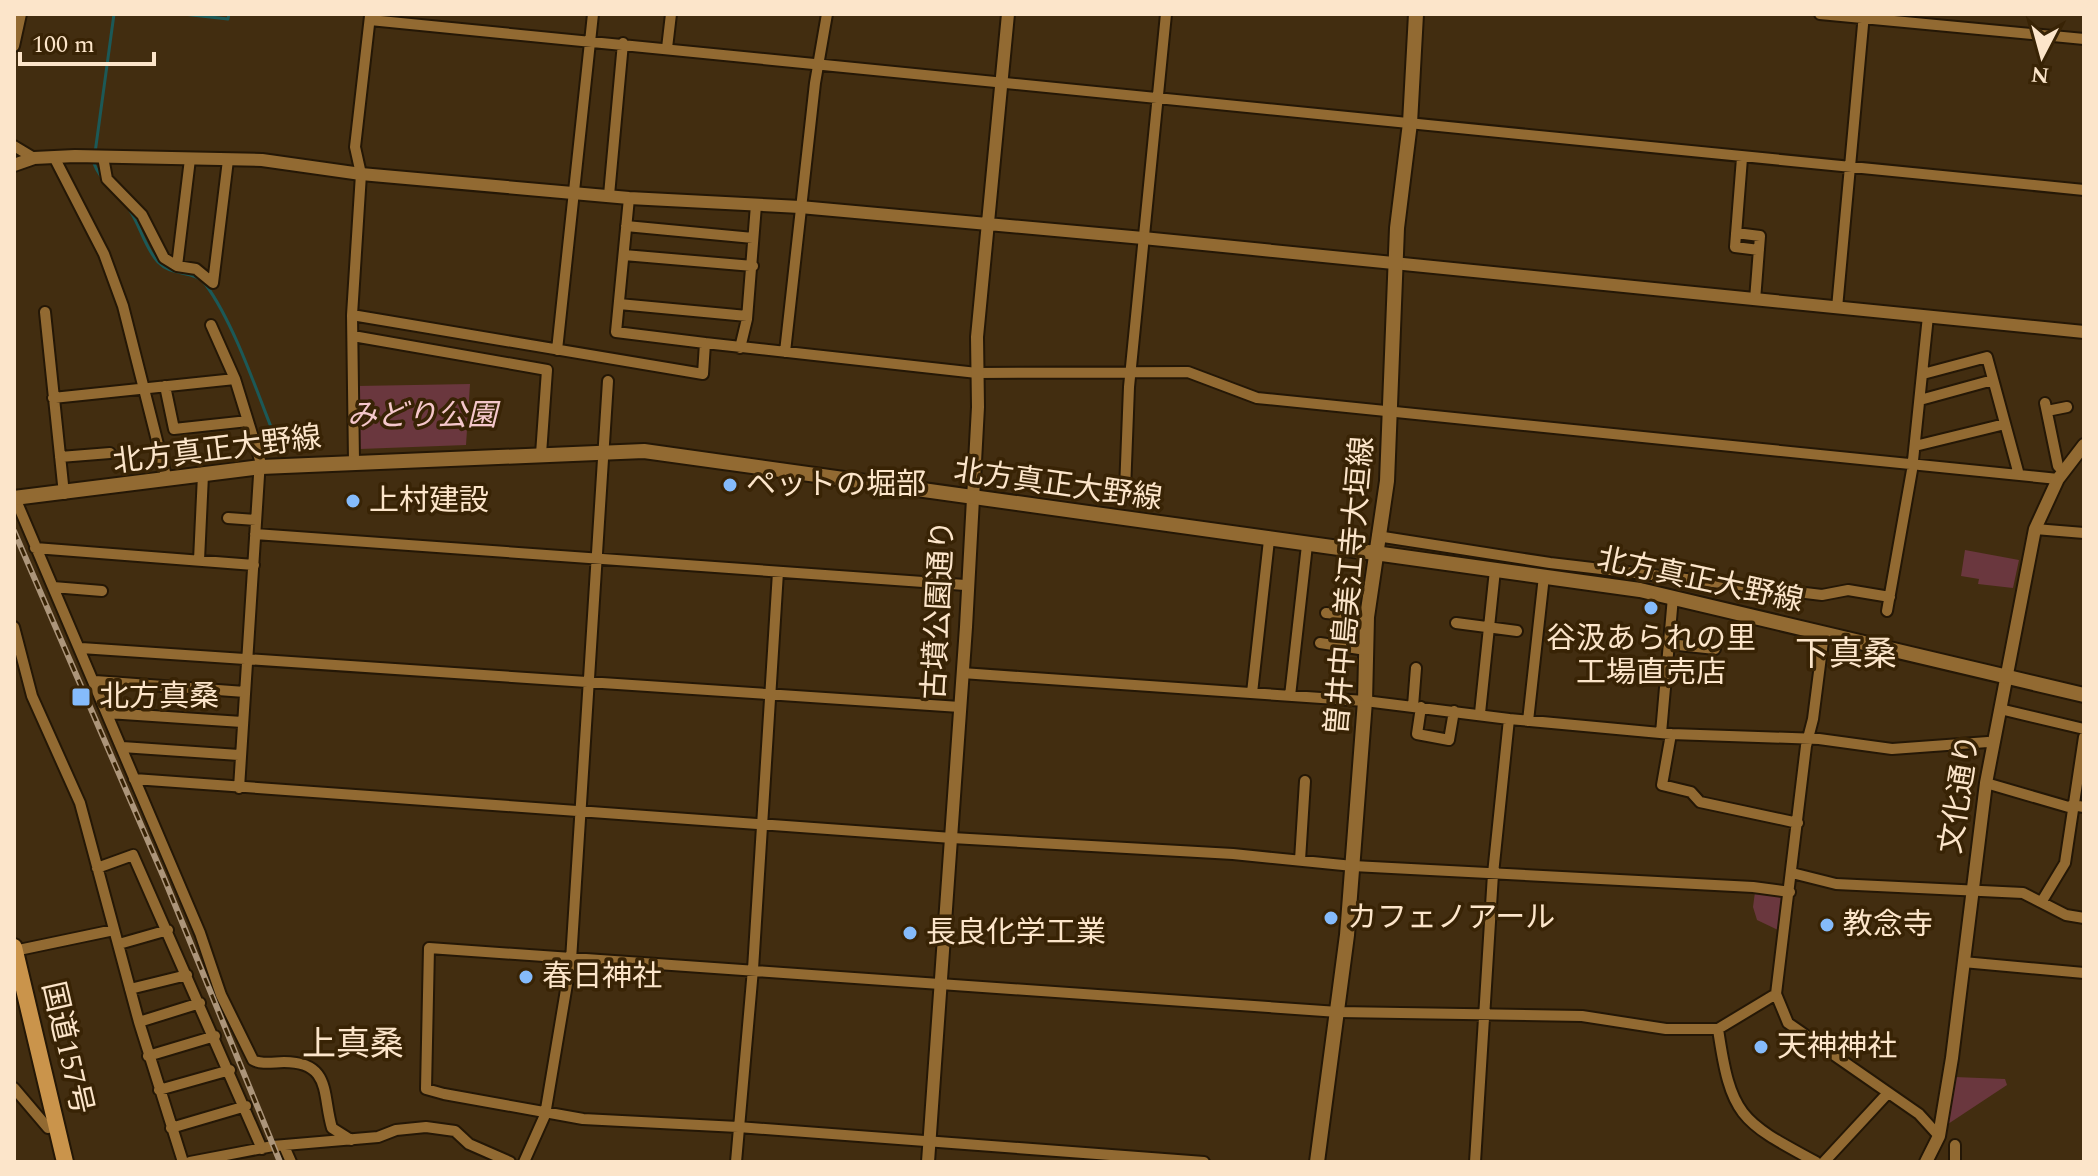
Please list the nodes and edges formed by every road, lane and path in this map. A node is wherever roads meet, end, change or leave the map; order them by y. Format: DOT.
graph roads {
  1 [pos="21,14"];
  2 [pos="593,14"];
  3 [pos="671,14"];
  4 [pos="827,14"];
  5 [pos="1008,14"];
  6 [pos="1166,14"];
  7 [pos="1416,14"];
  8 [pos="1820,14"];
  9 [pos="370,17"];
  10 [pos="1864,17"];
  11 [pos="591,39"];
  12 [pos="2084,39"];
  13 [pos="623,43"];
  14 [pos="14,46"];
  15 [pos="667,48"];
  16 [pos="819,62"];
  17 [pos="1001,81"];
  18 [pos="1158,97"];
  19 [pos="1410,123"];
  20 [pos="14,146"];
  21 [pos="54,157"];
  22 [pos="103,157"];
  23 [pos="34,158"];
  24 [pos="1742,158"];
  25 [pos="190,159"];
  26 [pos="228,160"];
  27 [pos="14,165"];
  28 [pos="1850,169"];
  29 [pos="361,174"];
  30 [pos="2084,190"];
  31 [pos="576,191"];
  32 [pos="609,195"];
  33 [pos="629,198"];
  34 [pos="756,205"];
  35 [pos="800,207"];
  36 [pos="986,225"];
  37 [pos="626,226"];
  38 [pos="753,238"];
  39 [pos="1143,238"];
  40 [pos="624,255"];
  41 [pos="177,266"];
  42 [pos="753,266"];
  43 [pos="1395,266"];
  44 [pos="1755,300"];
  45 [pos="619,304"];
  46 [pos="1837,308"];
  47 [pos="45,312"];
  48 [pos="352,315"];
  49 [pos="747,316"];
  50 [pos="1928,316"];
  51 [pos="211,325"];
  52 [pos="2084,332"];
  53 [pos="353,336"];
  54 [pos="705,343"];
  55 [pos="740,348"];
  56 [pos="557,350"];
  57 [pos="785,352"];
  58 [pos="1131,370"];
  59 [pos="977,373"];
  60 [pos="1923,374"];
  61 [pos="235,379"];
  62 [pos="1993,380"];
  63 [pos="608,381"];
  64 [pos="165,386"];
  65 [pos="143,388"];
  66 [pos="53,398"];
  67 [pos="1920,400"];
  68 [pos="2067,407"];
  69 [pos="1392,414"];
  70 [pos="248,421"];
  71 [pos="2005,424"];
  72 [pos="2084,445"];
  73 [pos="1915,446"];
  74 [pos="604,450"];
  75 [pos="110,453"];
  76 [pos="541,454"];
  77 [pos="60,457"];
  78 [pos="354,461"];
  79 [pos="1912,465"];
  80 [pos="261,467"];
  81 [pos="203,475"];
  82 [pos="2019,475"];
  83 [pos="2060,475"];
  84 [pos="167,480"];
  85 [pos="1125,490"];
  86 [pos="64,494"];
  87 [pos="14,498"];
  88 [pos="971,499"];
  89 [pos="228,518"];
  90 [pos="256,520"];
  91 [pos="2035,529"];
  92 [pos="2084,533"];
  93 [pos="255,534"];
  94 [pos="1377,536"];
  95 [pos="1269,540"];
  96 [pos="1307,545"];
  97 [pos="35,548"];
  98 [pos="1375,555"];
  99 [pos="596,558"];
  100 [pos="199,560"];
  101 [pos="254,565"];
  102 [pos="1495,570"];
  103 [pos="778,572"];
  104 [pos="1544,576"];
  105 [pos="965,585"];
  106 [pos="53,587"];
  107 [pos="102,591"];
  108 [pos="1673,597"];
  109 [pos="1890,597"];
  110 [pos="1887,611"];
  111 [pos="1326,613"];
  112 [pos="1367,617"];
  113 [pos="1456,623"];
  114 [pos="14,627"];
  115 [pos="1487,627"];
  116 [pos="1517,631"];
  117 [pos="1824,633"];
  118 [pos="1320,643"];
  119 [pos="1669,644"];
  120 [pos="81,648"];
  121 [pos="1715,649"];
  122 [pos="1366,650"];
  123 [pos="248,658"];
  124 [pos="19,665"];
  125 [pos="1416,668"];
  126 [pos="962,673"];
  127 [pos="2006,678"];
  128 [pos="95,681"];
  129 [pos="589,683"];
  130 [pos="245,692"];
  131 [pos="1252,693"];
  132 [pos="770,695"];
  133 [pos="2084,695"];
  134 [pos="1290,696"];
  135 [pos="1365,701"];
  136 [pos="1417,706"];
  137 [pos="960,707"];
  138 [pos="2000,709"];
  139 [pos="1454,711"];
  140 [pos="108,713"];
  141 [pos="1480,713"];
  142 [pos="1509,719"];
  143 [pos="1528,721"];
  144 [pos="242,722"];
  145 [pos="2084,729"];
  146 [pos="1666,734"];
  147 [pos="2084,737"];
  148 [pos="1809,740"];
  149 [pos="1993,745"];
  150 [pos="122,747"];
  151 [pos="239,755"];
  152 [pos="134,779"];
  153 [pos="1305,781"];
  154 [pos="1986,783"];
  155 [pos="239,788"];
  156 [pos="2072,807"];
  157 [pos="2084,807"];
  158 [pos="579,812"];
  159 [pos="1798,823"];
  160 [pos="760,824"];
  161 [pos="952,838"];
  162 [pos="1300,860"];
  163 [pos="1353,866"];
  164 [pos="97,868"];
  165 [pos="1792,873"];
  166 [pos="1493,874"];
  167 [pos="1790,892"];
  168 [pos="1972,893"];
  169 [pos="2042,901"];
  170 [pos="2084,918"];
  171 [pos="114,930"];
  172 [pos="168,930"];
  173 [pos="119,944"];
  174 [pos="14,949"];
  175 [pos="571,960"];
  176 [pos="1963,962"];
  177 [pos="753,969"];
  178 [pos="2084,973"];
  179 [pos="187,975"];
  180 [pos="14,980"];
  181 [pos="941,984"];
  182 [pos="130,989"];
  183 [pos="1776,994"];
  184 [pos="200,1003"];
  185 [pos="1338,1012"];
  186 [pos="1484,1017"];
  187 [pos="139,1022"];
  188 [pos="1718,1029"];
  189 [pos="215,1036"];
  190 [pos="148,1056"];
  191 [pos="230,1070"];
  192 [pos="14,1088"];
  193 [pos="159,1090"];
  194 [pos="1887,1094"];
  195 [pos="246,1106"];
  196 [pos="545,1115"];
  197 [pos="738,1127"];
  198 [pos="48,1128"];
  199 [pos="171,1128"];
  200 [pos="1939,1136"];
  201 [pos="351,1140"];
  202 [pos="929,1143"];
  203 [pos="1955,1145"];
  204 [pos="284,1146"];
  205 [pos="262,1149"];
  206 [pos="238,1158"];
  207 [pos="529,1161"];
  208 [pos="56,1162"];
  209 [pos="65,1162"];
  210 [pos="183,1162"];
  211 [pos="190,1162"];
  212 [pos="291,1162"];
  213 [pos="510,1162"];
  214 [pos="736,1162"];
  215 [pos="928,1162"];
  216 [pos="1204,1162"];
  217 [pos="1317,1162"];
  218 [pos="1475,1162"];
  219 [pos="1816,1162"];
  220 [pos="1824,1162"];
  221 [pos="1926,1162"];
  222 [pos="1955,1162"];
  1 -- 14 [label="street"];
  2 -- 11 [label="street"];
  3 -- 15 [label="street"];
  4 -- 16 [label="street"];
  5 -- 17 [label="street, 古墳公園通り"];
  6 -- 18 [label="street"];
  7 -- 19 [label="main road, 曽井中島美江寺大垣線"];
  8 -- 10 [label="street"];
  9 -- 11 [label="street"];
  9 -- 29 [label="street"];
  10 -- 12 [label="street"];
  10 -- 28 [label="street"];
  11 -- 13 [label="street"];
  11 -- 31 [label="street"];
  13 -- 15 [label="street"];
  13 -- 32 [label="street"];
  15 -- 16 [label="street"];
  16 -- 17 [label="street"];
  16 -- 35 [label="street"];
  17 -- 18 [label="street"];
  17 -- 36 [label="street, 古墳公園通り"];
  18 -- 19 [label="street"];
  18 -- 39 [label="street"];
  19 -- 24 [label="street"];
  19 -- 43 [label="main road, 曽井中島美江寺大垣線"];
  20 -- 23 [label="street"];
  21 -- 22 [label="street"];
  21 -- 23 [label="street"];
  21 -- 65 [label="street"];
  22 -- 25 [label="street"];
  22 -- 41 [label="street"];
  23 -- 27 [label="street"];
  24 -- 28 [label="street"];
  24 -- 44 [label="street"];
  25 -- 26 [label="street"];
  25 -- 41 [label="street"];
  26 -- 29 [label="street"];
  26 -- 41 [label="street"];
  28 -- 30 [label="street"];
  28 -- 46 [label="street"];
  29 -- 31 [label="street"];
  29 -- 48 [label="street"];
  31 -- 32 [label="street"];
  31 -- 56 [label="street"];
  32 -- 33 [label="street"];
  33 -- 34 [label="street"];
  33 -- 37 [label="street"];
  34 -- 35 [label="street"];
  34 -- 38 [label="street"];
  35 -- 36 [label="street"];
  35 -- 57 [label="street"];
  36 -- 39 [label="street"];
  36 -- 59 [label="street, 古墳公園通り"];
  37 -- 38 [label="street"];
  37 -- 40 [label="street"];
  38 -- 42 [label="street"];
  39 -- 43 [label="street"];
  39 -- 58 [label="street"];
  40 -- 42 [label="street"];
  40 -- 45 [label="street"];
  42 -- 49 [label="street"];
  43 -- 44 [label="street"];
  43 -- 69 [label="main road, 曽井中島美江寺大垣線"];
  44 -- 46 [label="street"];
  45 -- 49 [label="street"];
  45 -- 54 [label="street"];
  46 -- 50 [label="street"];
  47 -- 66 [label="street"];
  48 -- 53 [label="street"];
  48 -- 56 [label="street"];
  49 -- 55 [label="street"];
  50 -- 52 [label="street"];
  50 -- 60 [label="street"];
  51 -- 61 [label="street"];
  53 -- 76 [label="street"];
  53 -- 78 [label="street"];
  54 -- 55 [label="street"];
  54 -- 56 [label="street"];
  55 -- 57 [label="street"];
  57 -- 59 [label="street"];
  58 -- 59 [label="street"];
  58 -- 69 [label="street"];
  58 -- 85 [label="street"];
  59 -- 88 [label="street, 古墳公園通り"];
  60 -- 62 [label="street"];
  60 -- 67 [label="street"];
  61 -- 64 [label="street"];
  61 -- 70 [label="street"];
  62 -- 67 [label="street"];
  62 -- 71 [label="street"];
  63 -- 74 [label="street"];
  64 -- 65 [label="street"];
  64 -- 70 [label="street"];
  65 -- 66 [label="street"];
  65 -- 84 [label="street"];
  66 -- 77 [label="street"];
  67 -- 73 [label="street"];
  68 -- 83 [label="street"];
  69 -- 79 [label="street"];
  69 -- 94 [label="main road, 曽井中島美江寺大垣線"];
  70 -- 80 [label="street"];
  71 -- 73 [label="street"];
  71 -- 82 [label="street"];
  72 -- 83 [label="street, 文化通り"];
  73 -- 79 [label="street"];
  74 -- 76 [label="main road, 北方真正大野線"];
  74 -- 88 [label="main road, 北方真正大野線"];
  74 -- 99 [label="street"];
  75 -- 77 [label="street"];
  76 -- 78 [label="main road, 北方真正大野線"];
  77 -- 86 [label="street"];
  78 -- 80 [label="main road, 北方真正大野線"];
  79 -- 82 [label="street"];
  79 -- 109 [label="street"];
  80 -- 81 [label="main road, 北方真正大野線"];
  80 -- 90 [label="street"];
  81 -- 84 [label="main road, 北方真正大野線"];
  81 -- 100 [label="street"];
  82 -- 83 [label="street"];
  83 -- 91 [label="street, 文化通り"];
  84 -- 86 [label="main road, 北方真正大野線"];
  86 -- 87 [label="main road, 北方真正大野線"];
  87 -- 97 [label="street"];
  88 -- 95 [label="main road, 北方真正大野線"];
  88 -- 105 [label="street, 古墳公園通り"];
  89 -- 90 [label="street"];
  90 -- 93 [label="street"];
  91 -- 92 [label="street"];
  91 -- 127 [label="street, 文化通り"];
  93 -- 99 [label="street"];
  93 -- 101 [label="street"];
  94 -- 98 [label="main road, 曽井中島美江寺大垣線"];
  94 -- 109 [label="street"];
  95 -- 96 [label="main road, 北方真正大野線"];
  95 -- 131 [label="street"];
  96 -- 98 [label="main road, 北方真正大野線"];
  96 -- 134 [label="street"];
  97 -- 100 [label="street"];
  97 -- 106 [label="street"];
  98 -- 102 [label="main road, 北方真正大野線"];
  98 -- 112 [label="main road, 曽井中島美江寺大垣線"];
  99 -- 103 [label="street"];
  99 -- 129 [label="street"];
  100 -- 101 [label="street"];
  101 -- 123 [label="street"];
  102 -- 104 [label="main road, 北方真正大野線"];
  102 -- 115 [label="street"];
  103 -- 105 [label="street"];
  103 -- 132 [label="street"];
  104 -- 108 [label="main road, 北方真正大野線"];
  104 -- 143 [label="street"];
  105 -- 126 [label="street, 古墳公園通り"];
  106 -- 107 [label="street"];
  106 -- 120 [label="street"];
  108 -- 117 [label="main road, 北方真正大野線"];
  108 -- 119 [label="street"];
  109 -- 110 [label="street"];
  111 -- 112 [label="street"];
  112 -- 122 [label="main road, 曽井中島美江寺大垣線"];
  113 -- 115 [label="street"];
  114 -- 124 [label="street"];
  115 -- 116 [label="street"];
  115 -- 141 [label="street"];
  117 -- 127 [label="main road, 北方真正大野線"];
  117 -- 148 [label="street"];
  118 -- 122 [label="street"];
  119 -- 121 [label="street"];
  119 -- 146 [label="street"];
  120 -- 123 [label="street"];
  120 -- 128 [label="street"];
  122 -- 135 [label="main road, 曽井中島美江寺大垣線"];
  123 -- 129 [label="street"];
  123 -- 130 [label="street"];
  124 -- 164 [label="street"];
  125 -- 136 [label="street"];
  126 -- 131 [label="street"];
  126 -- 137 [label="street, 古墳公園通り"];
  127 -- 133 [label="main road, 北方真正大野線"];
  127 -- 138 [label="street, 文化通り"];
  128 -- 130 [label="street"];
  128 -- 140 [label="street"];
  129 -- 132 [label="street"];
  129 -- 158 [label="street"];
  130 -- 144 [label="street"];
  131 -- 134 [label="street"];
  132 -- 137 [label="street"];
  132 -- 160 [label="street"];
  134 -- 135 [label="street"];
  135 -- 136 [label="street"];
  135 -- 163 [label="main road, 曽井中島美江寺大垣線"];
  136 -- 139 [label="street"];
  136 -- 139 [label="street"];
  137 -- 161 [label="street, 古墳公園通り"];
  138 -- 145 [label="street"];
  138 -- 149 [label="street, 文化通り"];
  139 -- 141 [label="street"];
  140 -- 144 [label="street"];
  140 -- 150 [label="street"];
  141 -- 142 [label="street"];
  142 -- 143 [label="street"];
  142 -- 166 [label="street"];
  143 -- 146 [label="street"];
  144 -- 151 [label="street"];
  146 -- 148 [label="street"];
  146 -- 159 [label="street"];
  147 -- 156 [label="street"];
  148 -- 149 [label="street"];
  148 -- 159 [label="street"];
  149 -- 154 [label="street, 文化通り"];
  150 -- 151 [label="street"];
  150 -- 152 [label="street"];
  151 -- 155 [label="street"];
  152 -- 155 [label="street"];
  152 -- 201 [label="street"];
  153 -- 162 [label="street"];
  154 -- 156 [label="street"];
  154 -- 168 [label="street, 文化通り"];
  155 -- 158 [label="street"];
  156 -- 157 [label="street"];
  156 -- 169 [label="street"];
  158 -- 160 [label="street"];
  158 -- 175 [label="street"];
  159 -- 165 [label="street"];
  160 -- 161 [label="street"];
  160 -- 177 [label="street"];
  161 -- 162 [label="street"];
  161 -- 181 [label="street, 古墳公園通り"];
  162 -- 163 [label="street"];
  163 -- 166 [label="street"];
  163 -- 185 [label="main road, 曽井中島美江寺大垣線"];
  164 -- 171 [label="street"];
  164 -- 172 [label="street"];
  165 -- 167 [label="street"];
  165 -- 168 [label="street"];
  166 -- 167 [label="street"];
  166 -- 186 [label="street"];
  167 -- 183 [label="street"];
  168 -- 169 [label="street"];
  168 -- 176 [label="street, 文化通り"];
  169 -- 170 [label="street"];
  171 -- 173 [label="street"];
  171 -- 174 [label="street"];
  172 -- 173 [label="street"];
  172 -- 179 [label="street"];
  173 -- 182 [label="street"];
  174 -- 209 [label="highway, 国道157号"];
  175 -- 177 [label="street"];
  175 -- 196 [label="street"];
  175 -- 196 [label="street"];
  176 -- 178 [label="street"];
  176 -- 200 [label="street, 文化通り"];
  177 -- 181 [label="street"];
  177 -- 197 [label="street"];
  179 -- 182 [label="street"];
  179 -- 184 [label="street"];
  180 -- 198 [label="highway, 国道157号"];
  181 -- 185 [label="street"];
  181 -- 202 [label="street, 古墳公園通り"];
  182 -- 187 [label="street"];
  183 -- 188 [label="street"];
  183 -- 194 [label="street"];
  184 -- 187 [label="street"];
  184 -- 189 [label="street"];
  185 -- 186 [label="street"];
  185 -- 217 [label="main road, 曽井中島美江寺大垣線"];
  186 -- 188 [label="street"];
  186 -- 218 [label="street"];
  187 -- 190 [label="street"];
  188 -- 219 [label="street"];
  189 -- 190 [label="street"];
  189 -- 191 [label="street"];
  190 -- 193 [label="street"];
  191 -- 193 [label="street"];
  191 -- 195 [label="street"];
  192 -- 198 [label="street"];
  193 -- 199 [label="street"];
  194 -- 200 [label="street"];
  194 -- 220 [label="street"];
  195 -- 199 [label="street"];
  195 -- 205 [label="street"];
  196 -- 197 [label="street"];
  196 -- 207 [label="street"];
  197 -- 202 [label="street"];
  197 -- 214 [label="street"];
  198 -- 208 [label="highway, 国道157号"];
  199 -- 210 [label="street"];
  200 -- 221 [label="street, 文化通り"];
  201 -- 204 [label="street"];
  201 -- 213 [label="street"];
  202 -- 215 [label="street, 古墳公園通り"];
  202 -- 216 [label="street"];
  203 -- 222 [label="street"];
  204 -- 205 [label="street"];
  204 -- 212 [label="street"];
  205 -- 206 [label="street"];
  206 -- 211 [label="street"];
}
